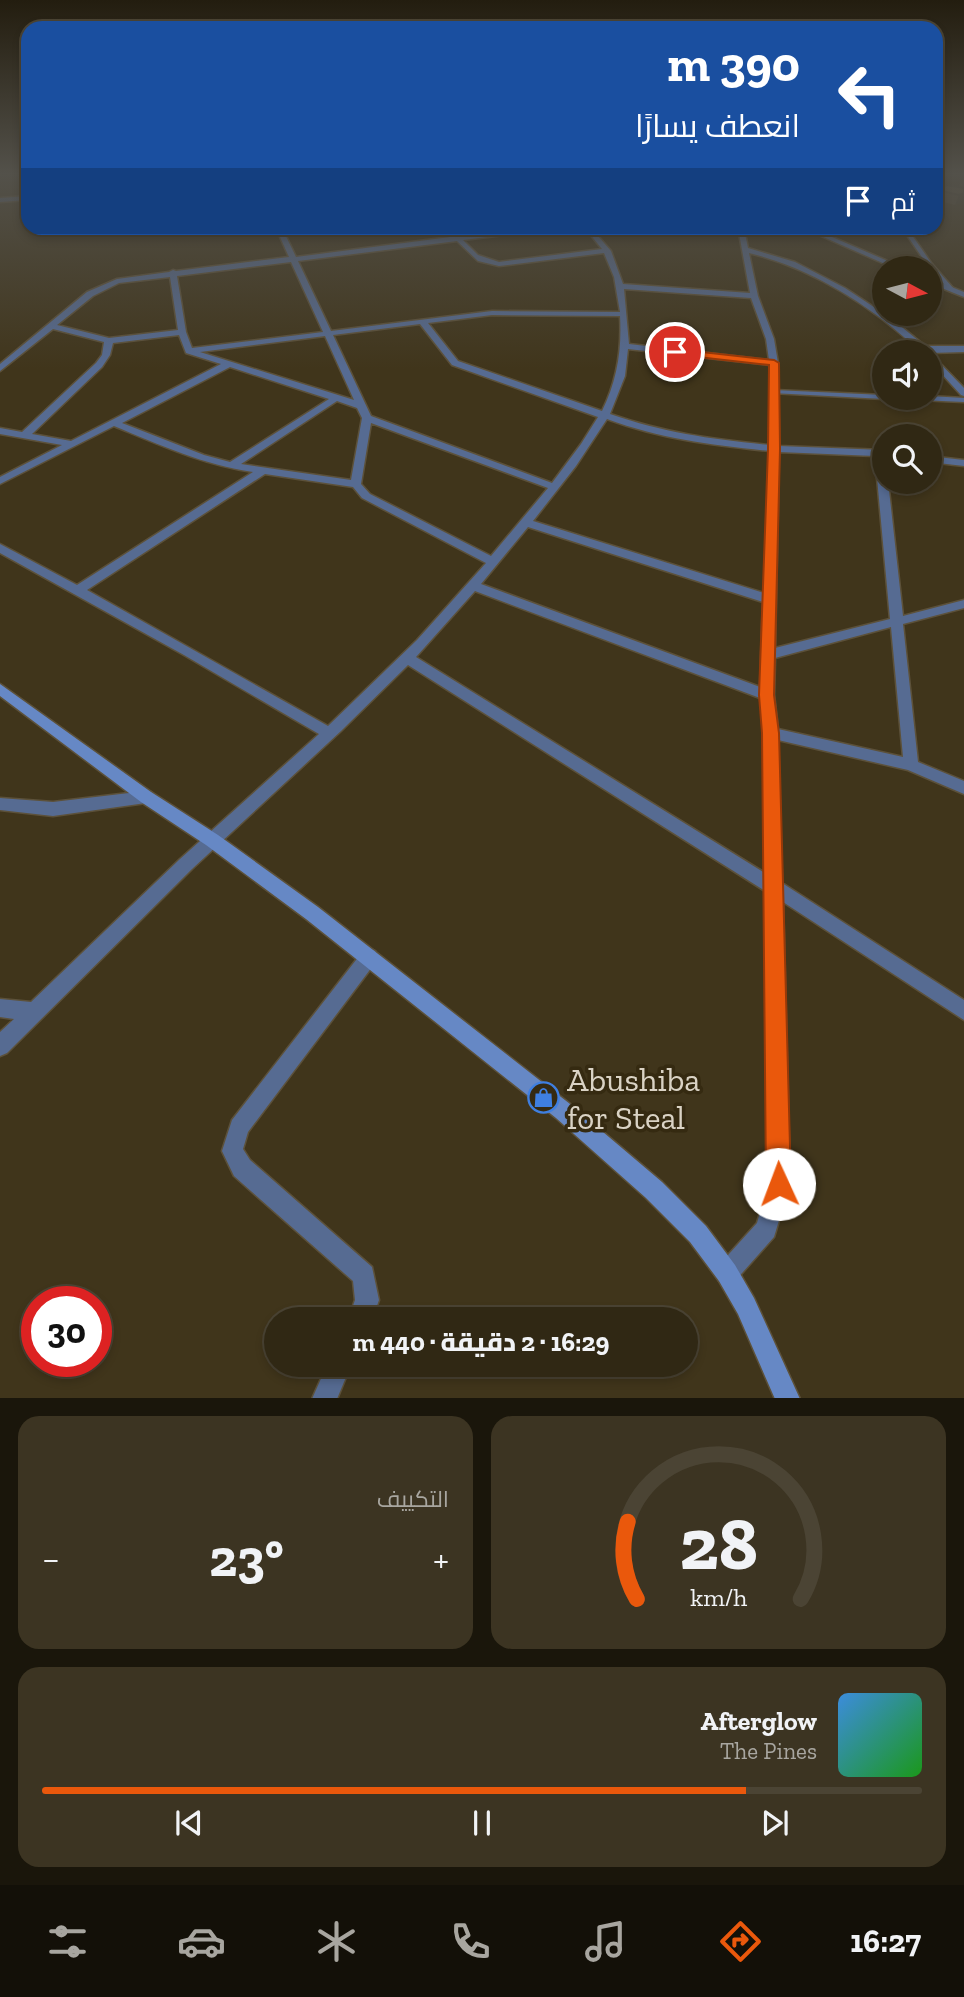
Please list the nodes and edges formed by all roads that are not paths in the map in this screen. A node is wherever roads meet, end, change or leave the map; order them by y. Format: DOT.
graph roads {
  1 [pos="284,238"];
  2 [pos="431,238"];
  3 [pos="458,238"];
  4 [pos="596,238"];
  5 [pos="744,238"];
  6 [pos="831,238"];
  7 [pos="910,238"];
  8 [pos="747,250"];
  9 [pos="607,251"];
  10 [pos="873,256"];
  11 [pos="292,257"];
  12 [pos="173,272"];
  13 [pos="618,286"];
  14 [pos="942,286"];
  15 [pos="952,290"];
  16 [pos="964,295"];
  17 [pos="754,296"];
  18 [pos="622,314"];
  19 [pos="422,321"];
  20 [pos="51,326"];
  21 [pos="182,332"];
  22 [pos="326,334"];
  23 [pos="912,340"];
  24 [pos="109,341"];
  25 [pos="625,346"];
  26 [pos="964,349"];
  27 [pos="189,351"];
  28 [pos="942,351"];
  29 [pos="774,363"];
  30 [pos="227,365"];
  31 [pos="0,368"];
  32 [pos="942,369"];
  33 [pos="774,392"];
  34 [pos="964,393"];
  35 [pos="872,396"];
  36 [pos="336,398"];
  37 [pos="942,399"];
  38 [pos="964,400"];
  39 [pos="362,406"];
  40 [pos="604,415"];
  41 [pos="367,418"];
  42 [pos="114,423"];
  43 [pos="0,431"];
  44 [pos="25,435"];
  45 [pos="71,444"];
  46 [pos="774,449"];
  47 [pos="872,453"];
  48 [pos="942,460"];
  49 [pos="964,463"];
  50 [pos="231,466"];
  51 [pos="262,471"];
  52 [pos="0,481"];
  53 [pos="356,484"];
  54 [pos="554,487"];
  55 [pos="886,494"];
  56 [pos="525,522"];
  57 [pos="0,548"];
  58 [pos="493,562"];
  59 [pos="472,585"];
  60 [pos="77,592"];
  61 [pos="769,599"];
  62 [pos="964,604"];
  63 [pos="897,623"];
  64 [pos="767,655"];
  65 [pos="407,658"];
  66 [pos="0,689"];
  67 [pos="766,695"];
  68 [pos="329,733"];
  69 [pos="771,733"];
  70 [pos="911,765"];
  71 [pos="964,788"];
  72 [pos="146,797"];
  73 [pos="0,804"];
  74 [pos="212,840"];
  75 [pos="772,886"];
  76 [pos="369,957"];
  77 [pos="0,1009"];
  78 [pos="34,1012"];
  79 [pos="964,1012"];
  80 [pos="0,1046"];
  81 [pos="727,1273"];
  82 [pos="365,1307"];
  83 [pos="334,1377"];
  84 [pos="324,1398"];
  85 [pos="788,1398"];
  1 -- 11 [label="street"];
  2 -- 11 [label="street"];
  3 -- 9 [label="street"];
  4 -- 9 [label="street"];
  5 -- 8 [label="street"];
  6 -- 10 [label="street"];
  7 -- 15 [label="lane"];
  8 -- 17 [label="street"];
  8 -- 23 [label="street"];
  9 -- 13 [label="street"];
  11 -- 12 [label="street"];
  11 -- 22 [label="street"];
  12 -- 20 [label="street"];
  12 -- 21 [label="street"];
  13 -- 17 [label="street"];
  13 -- 18 [label="street"];
  14 -- 15 [label="street"];
  15 -- 16 [label="street"];
  17 -- 29 [label="street"];
  18 -- 19 [label="street"];
  18 -- 25 [label="street"];
  19 -- 22 [label="street"];
  19 -- 40 [label="street"];
  20 -- 24 [label="street"];
  20 -- 31 [label="street"];
  21 -- 24 [label="street"];
  21 -- 27 [label="street"];
  22 -- 27 [label="street"];
  22 -- 39 [label="street"];
  24 -- 44 [label="street"];
  25 -- 29 [label="street"];
  25 -- 40 [label="street"];
  26 -- 28 [label="street"];
  27 -- 30 [label="street"];
  29 -- 33 [label="street"];
  30 -- 36 [label="street"];
  30 -- 42 [label="street"];
  32 -- 34 [label="street"];
  33 -- 35 [label="lane"];
  33 -- 46 [label="street"];
  36 -- 39 [label="street"];
  36 -- 50 [label="street"];
  37 -- 38 [label="lane"];
  39 -- 41 [label="street"];
  40 -- 46 [label="street"];
  40 -- 54 [label="street"];
  41 -- 53 [label="street"];
  41 -- 54 [label="street"];
  42 -- 45 [label="street"];
  42 -- 50 [label="street"];
  43 -- 44 [label="street"];
  44 -- 45 [label="street"];
  45 -- 52 [label="street"];
  46 -- 47 [label="street"];
  46 -- 61 [label="street"];
  48 -- 49 [label="street"];
  50 -- 51 [label="street"];
  51 -- 53 [label="street"];
  51 -- 60 [label="street"];
  53 -- 58 [label="street"];
  54 -- 56 [label="street"];
  55 -- 63 [label="street"];
  56 -- 58 [label="street"];
  56 -- 61 [label="street"];
  57 -- 60 [label="street"];
  58 -- 59 [label="street"];
  59 -- 65 [label="street"];
  59 -- 67 [label="street"];
  60 -- 68 [label="street"];
  61 -- 64 [label="street"];
  62 -- 63 [label="street"];
  63 -- 64 [label="street"];
  63 -- 70 [label="street"];
  64 -- 67 [label="street"];
  65 -- 68 [label="street"];
  65 -- 75 [label="street"];
  66 -- 72 [label="main road"];
  67 -- 69 [label="street"];
  68 -- 74 [label="street"];
  69 -- 70 [label="street"];
  69 -- 75 [label="street"];
  70 -- 71 [label="street"];
  72 -- 73 [label="street"];
  72 -- 74 [label="main road"];
  74 -- 76 [label="main road"];
  74 -- 78 [label="street"];
  75 -- 79 [label="street"];
  75 -- 81 [label="street"];
  76 -- 81 [label="main road"];
  76 -- 82 [label="street"];
  77 -- 78 [label="street"];
  78 -- 80 [label="street"];
  81 -- 85 [label="main road"];
  83 -- 84 [label="street"];
}
